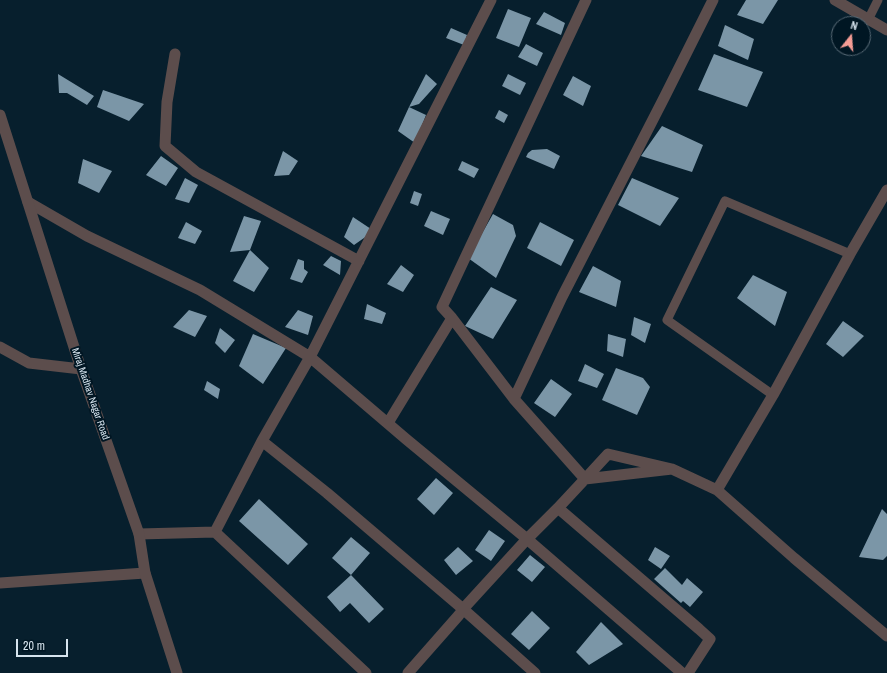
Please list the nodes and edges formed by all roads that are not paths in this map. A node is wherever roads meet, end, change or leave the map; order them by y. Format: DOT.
graph roads {
  1 [pos="491,0"];
  2 [pos="586,0"];
  3 [pos="713,0"];
  4 [pos="835,0"];
  5 [pos="878,0"];
  6 [pos="861,16"];
  7 [pos="870,16"];
  8 [pos="871,22"];
  9 [pos="887,30"];
  10 [pos="175,54"];
  11 [pos="0,115"];
  12 [pos="887,190"];
  13 [pos="28,202"];
  14 [pos="850,254"];
  15 [pos="359,261"];
  16 [pos="452,318"];
  17 [pos="0,347"];
  18 [pos="310,357"];
  19 [pos="81,369"];
  20 [pos="773,395"];
  21 [pos="514,399"];
  22 [pos="388,423"];
  23 [pos="262,440"];
  24 [pos="672,469"];
  25 [pos="585,479"];
  26 [pos="717,490"];
  27 [pos="558,508"];
  28 [pos="215,532"];
  29 [pos="139,534"];
  30 [pos="527,540"];
  31 [pos="145,573"];
  32 [pos="0,583"];
  33 [pos="463,609"];
  34 [pos="887,636"];
  35 [pos="177,673"];
  36 [pos="366,673"];
  37 [pos="408,673"];
  38 [pos="535,673"];
  39 [pos="682,673"];
  40 [pos="688,673"];
  1 -- 15 [label="street"];
  2 -- 16 [label="street"];
  3 -- 21 [label="street"];
  4 -- 6 [label="street"];
  5 -- 7 [label="lane"];
  8 -- 9 [label="street"];
  10 -- 15 [label="street"];
  11 -- 13 [label="street, Miraj Madhav Nagar Road"];
  12 -- 14 [label="street"];
  13 -- 18 [label="street"];
  13 -- 19 [label="street, Miraj Madhav Nagar Road"];
  14 -- 20 [label="street"];
  14 -- 20 [label="lane"];
  15 -- 18 [label="street"];
  16 -- 21 [label="street"];
  16 -- 22 [label="street"];
  17 -- 19 [label="street"];
  18 -- 22 [label="street"];
  18 -- 23 [label="street"];
  19 -- 29 [label="street, Miraj Madhav Nagar Road"];
  20 -- 26 [label="street"];
  21 -- 25 [label="street"];
  22 -- 30 [label="street"];
  23 -- 28 [label="street"];
  23 -- 33 [label="street"];
  24 -- 25 [label="street"];
  24 -- 25 [label="street"];
  24 -- 26 [label="street"];
  25 -- 27 [label="street"];
  26 -- 34 [label="street"];
  27 -- 30 [label="street"];
  27 -- 40 [label="street"];
  28 -- 29 [label="street"];
  28 -- 36 [label="street"];
  29 -- 31 [label="street, Miraj Madhav Nagar Road"];
  30 -- 33 [label="street"];
  30 -- 39 [label="street"];
  31 -- 32 [label="street"];
  31 -- 35 [label="street, Miraj Madhav Nagar Road"];
  33 -- 37 [label="street"];
  33 -- 38 [label="street"];
}
